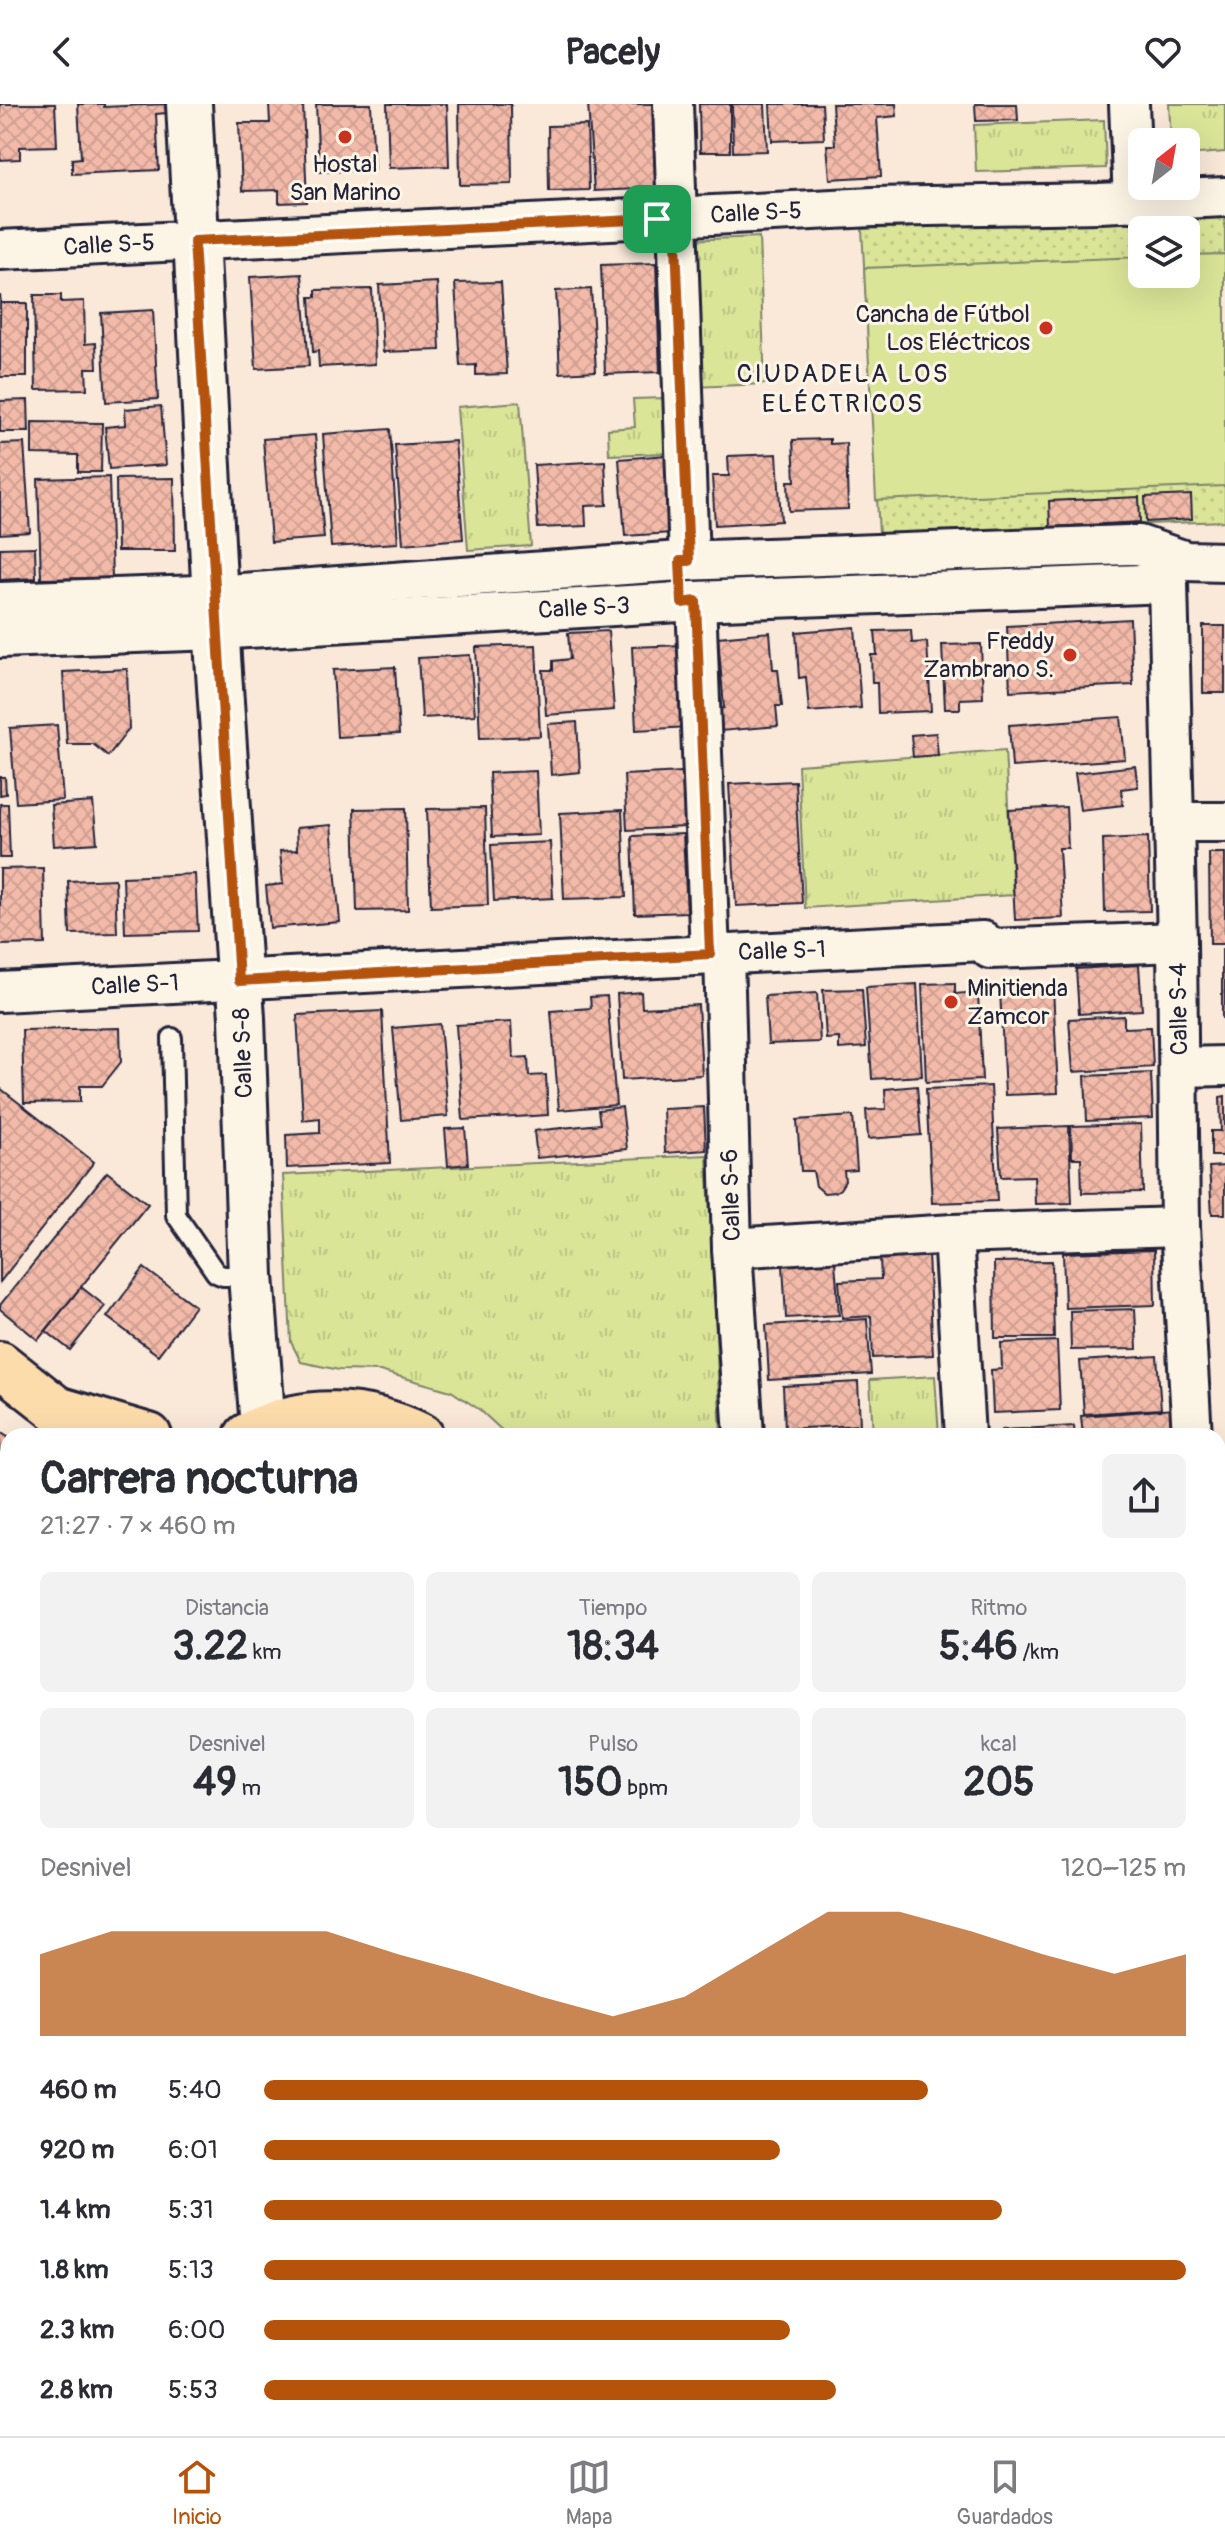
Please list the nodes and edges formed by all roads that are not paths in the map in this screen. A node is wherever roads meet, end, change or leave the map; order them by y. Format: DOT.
graph roads {
  1 [pos="189,104"];
  2 [pos="673,104"];
  3 [pos="1129,104"];
  4 [pos="1225,197"];
  5 [pos="1133,202"];
  6 [pos="675,218"];
  7 [pos="194,241"];
  8 [pos="0,250"];
  9 [pos="684,561"];
  10 [pos="1225,562"];
  11 [pos="1177,572"];
  12 [pos="0,602"];
  13 [pos="689,602"];
  14 [pos="215,612"];
  15 [pos="0,638"];
  16 [pos="1174,822"];
  17 [pos="1225,822"];
  18 [pos="1177,942"];
  19 [pos="717,954"];
  20 [pos="239,981"];
  21 [pos="0,992"];
  22 [pos="172,1038"];
  23 [pos="1225,1066"];
  24 [pos="1180,1067"];
  25 [pos="1180,1227"];
  26 [pos="953,1234"];
  27 [pos="732,1248"];
  28 [pos="251,1276"];
  29 [pos="0,1364"];
  30 [pos="67,1422"];
  31 [pos="102,1428"];
  32 [pos="255,1428"];
  33 [pos="267,1428"];
  34 [pos="404,1428"];
  35 [pos="743,1428"];
  36 [pos="965,1428"];
  37 [pos="1192,1428"];
  1 -- 7 [label="street, Calle S-8"];
  2 -- 6 [label="street"];
  3 -- 5 [label="street"];
  4 -- 5 [label="street, Calle S-5"];
  5 -- 6 [label="street, Calle S-5"];
  6 -- 7 [label="street, Calle S-5"];
  6 -- 9 [label="street"];
  7 -- 8 [label="street, Calle S-5"];
  7 -- 14 [label="street, Calle S-8"];
  9 -- 11 [label="street, Calle S-3"];
  9 -- 13 [label="street, Calle S-6"];
  9 -- 14 [label="street, Calle S-3"];
  10 -- 11 [label="street, Calle S-3"];
  11 -- 13 [label="street, Calle S-3"];
  11 -- 16 [label="street, Calle S-4"];
  12 -- 14 [label="street, Calle S-3"];
  13 -- 14 [label="street, Calle S-3"];
  13 -- 19 [label="street, Calle S-6"];
  14 -- 15 [label="street, Calle S-3"];
  14 -- 20 [label="street, Calle S-8"];
  16 -- 17 [label="street"];
  16 -- 18 [label="street, Calle S-4"];
  18 -- 19 [label="street, Calle S-1"];
  18 -- 24 [label="street, Calle S-4"];
  19 -- 20 [label="street, Calle S-1"];
  19 -- 27 [label="street, Calle S-6"];
  20 -- 21 [label="street, Calle S-1"];
  20 -- 28 [label="street, Calle S-8"];
  22 -- 28 [label="lane"];
  23 -- 24 [label="street"];
  24 -- 25 [label="street, Calle S-4"];
  25 -- 26 [label="street"];
  25 -- 37 [label="street, Calle S-4"];
  26 -- 27 [label="street"];
  26 -- 36 [label="street"];
  27 -- 35 [label="street, Calle S-6"];
  28 -- 32 [label="street, Calle S-8"];
  29 -- 30 [label="main road"];
  30 -- 31 [label="main road"];
  33 -- 34 [label="main road"];
}
